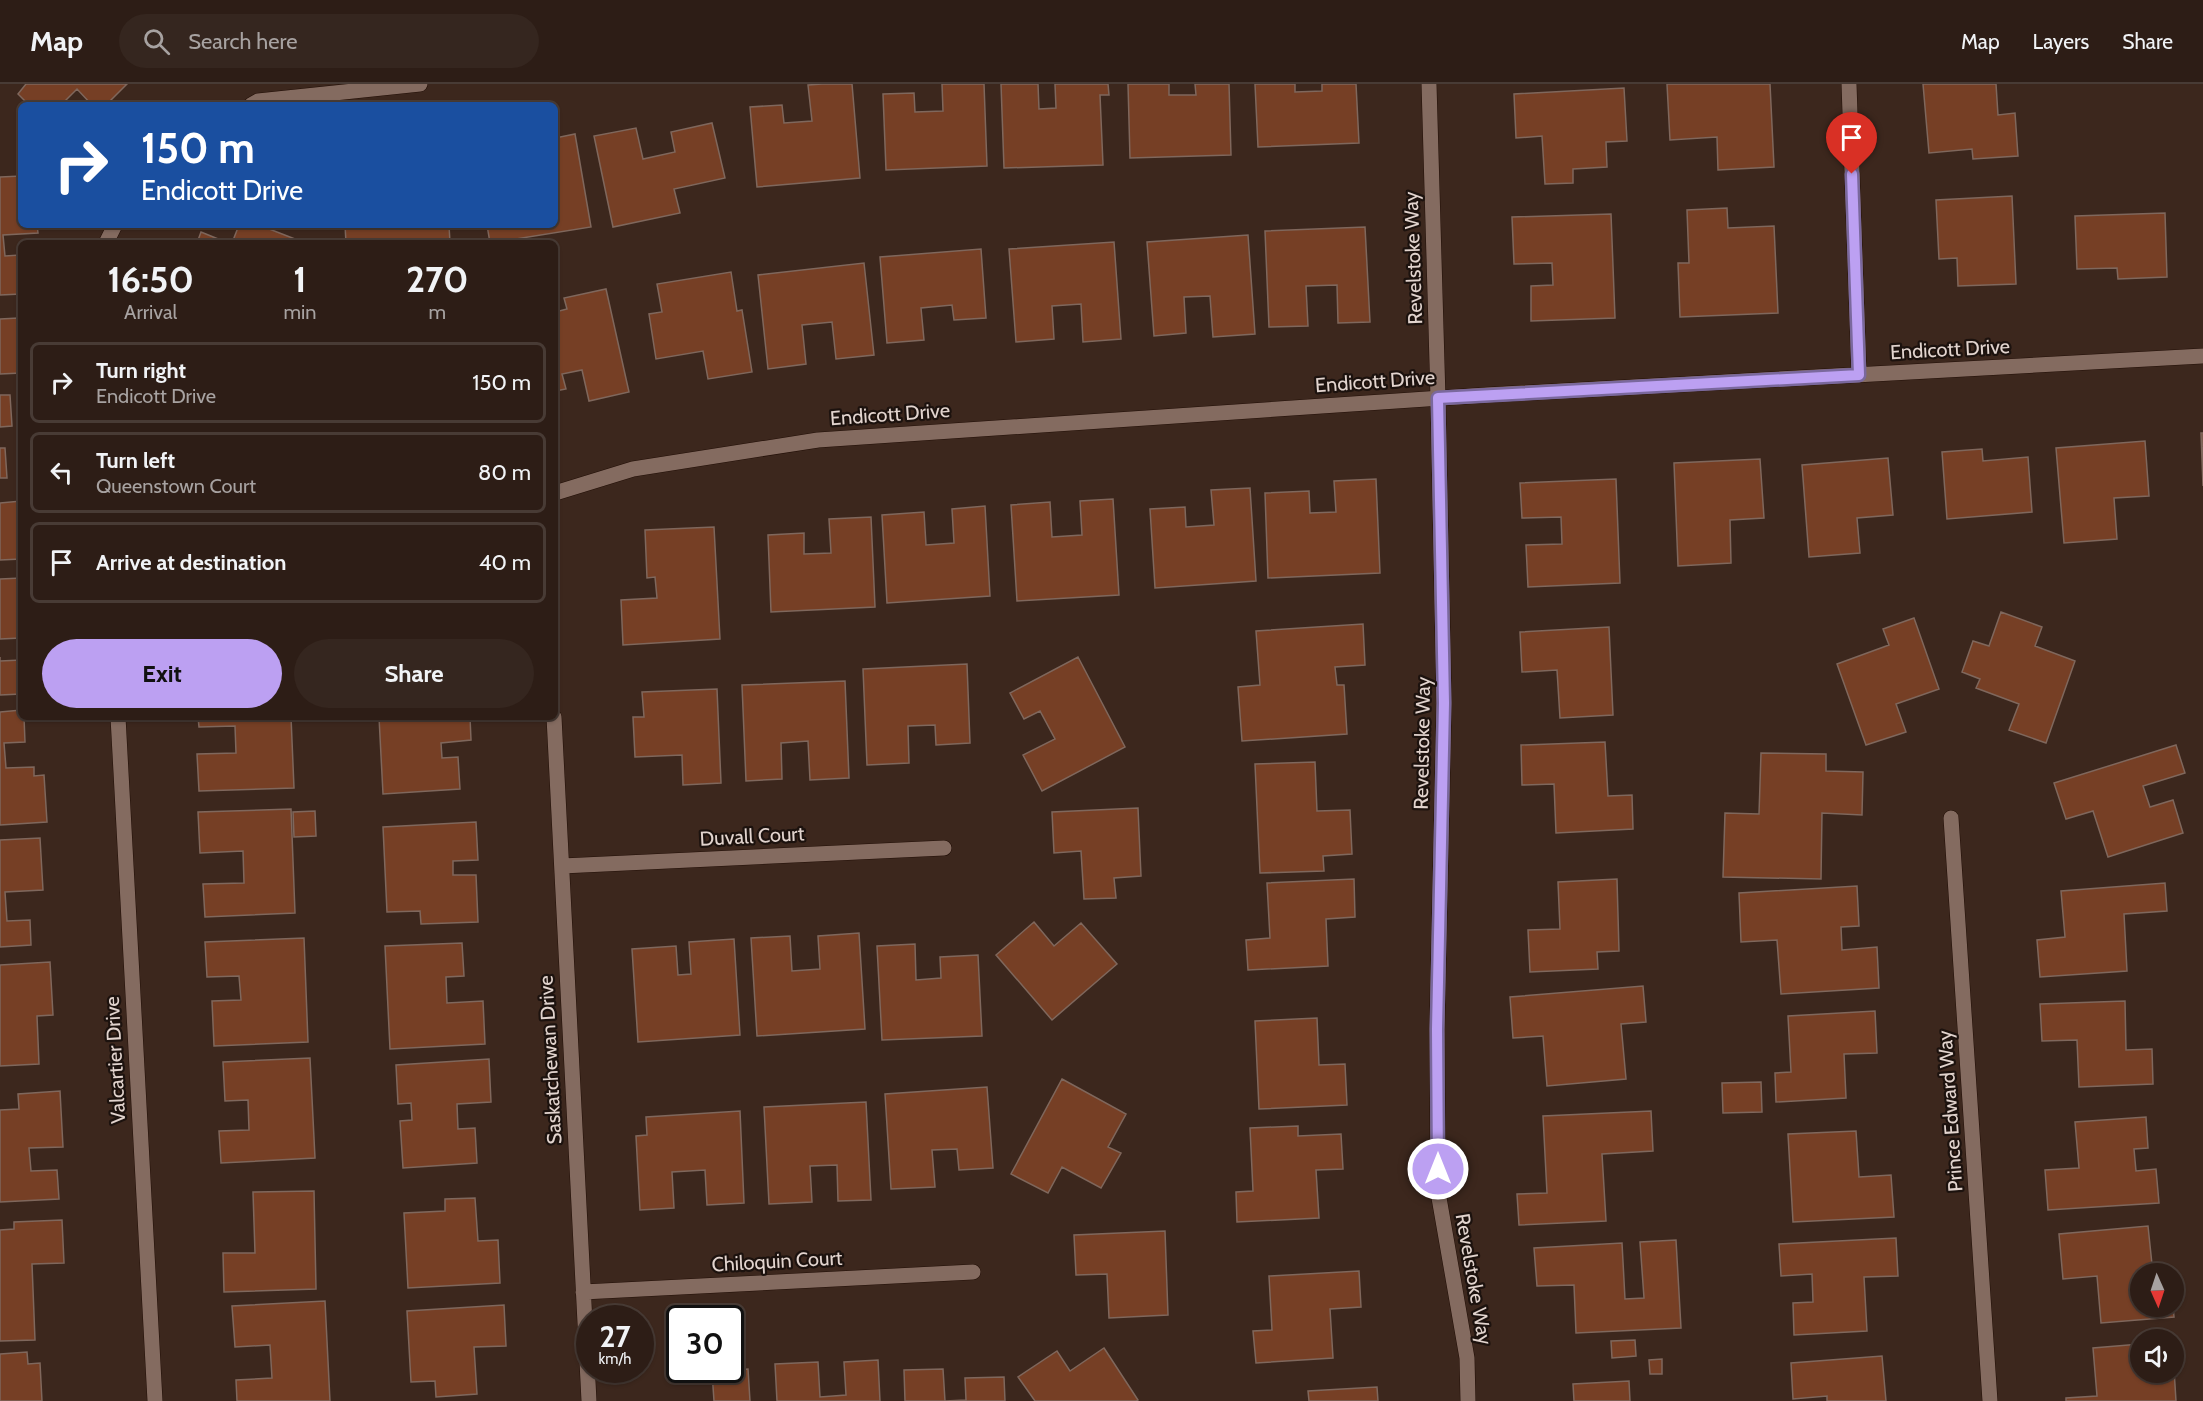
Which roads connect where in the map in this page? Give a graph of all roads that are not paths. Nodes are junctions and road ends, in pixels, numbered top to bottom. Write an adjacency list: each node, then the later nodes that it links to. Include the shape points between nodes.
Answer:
1 (420, 84): 4 (street)
2 (1429, 84): 7 (street, Revelstoke Way)
3 (1849, 84): 6 (street)
4 (256, 102)
5 (2203, 356): 6 (street, Endicott Drive)
6 (1859, 375): 7 (street, Endicott Drive)
7 (1438, 398): 8 (street, Endicott Drive, via 818,440 633,469); 18 (street, Revelstoke Way, via 1444,703 1438,1192 1467,1358)
8 (558, 492)
9 (118, 720): 16 (street, Valcartier Drive)
10 (554, 720): 13 (street, Saskatchewan Drive)
11 (1951, 818): 19 (street, Prince Edward Way)
12 (944, 848): 13 (street, Duvall Court)
13 (562, 866): 15 (street, Saskatchewan Drive)
14 (973, 1272): 15 (street, Chiloquin Court)
15 (583, 1292): 17 (street, Saskatchewan Drive)
16 (154, 1401)
17 (589, 1401)
18 (1468, 1401)
19 (1990, 1401)

